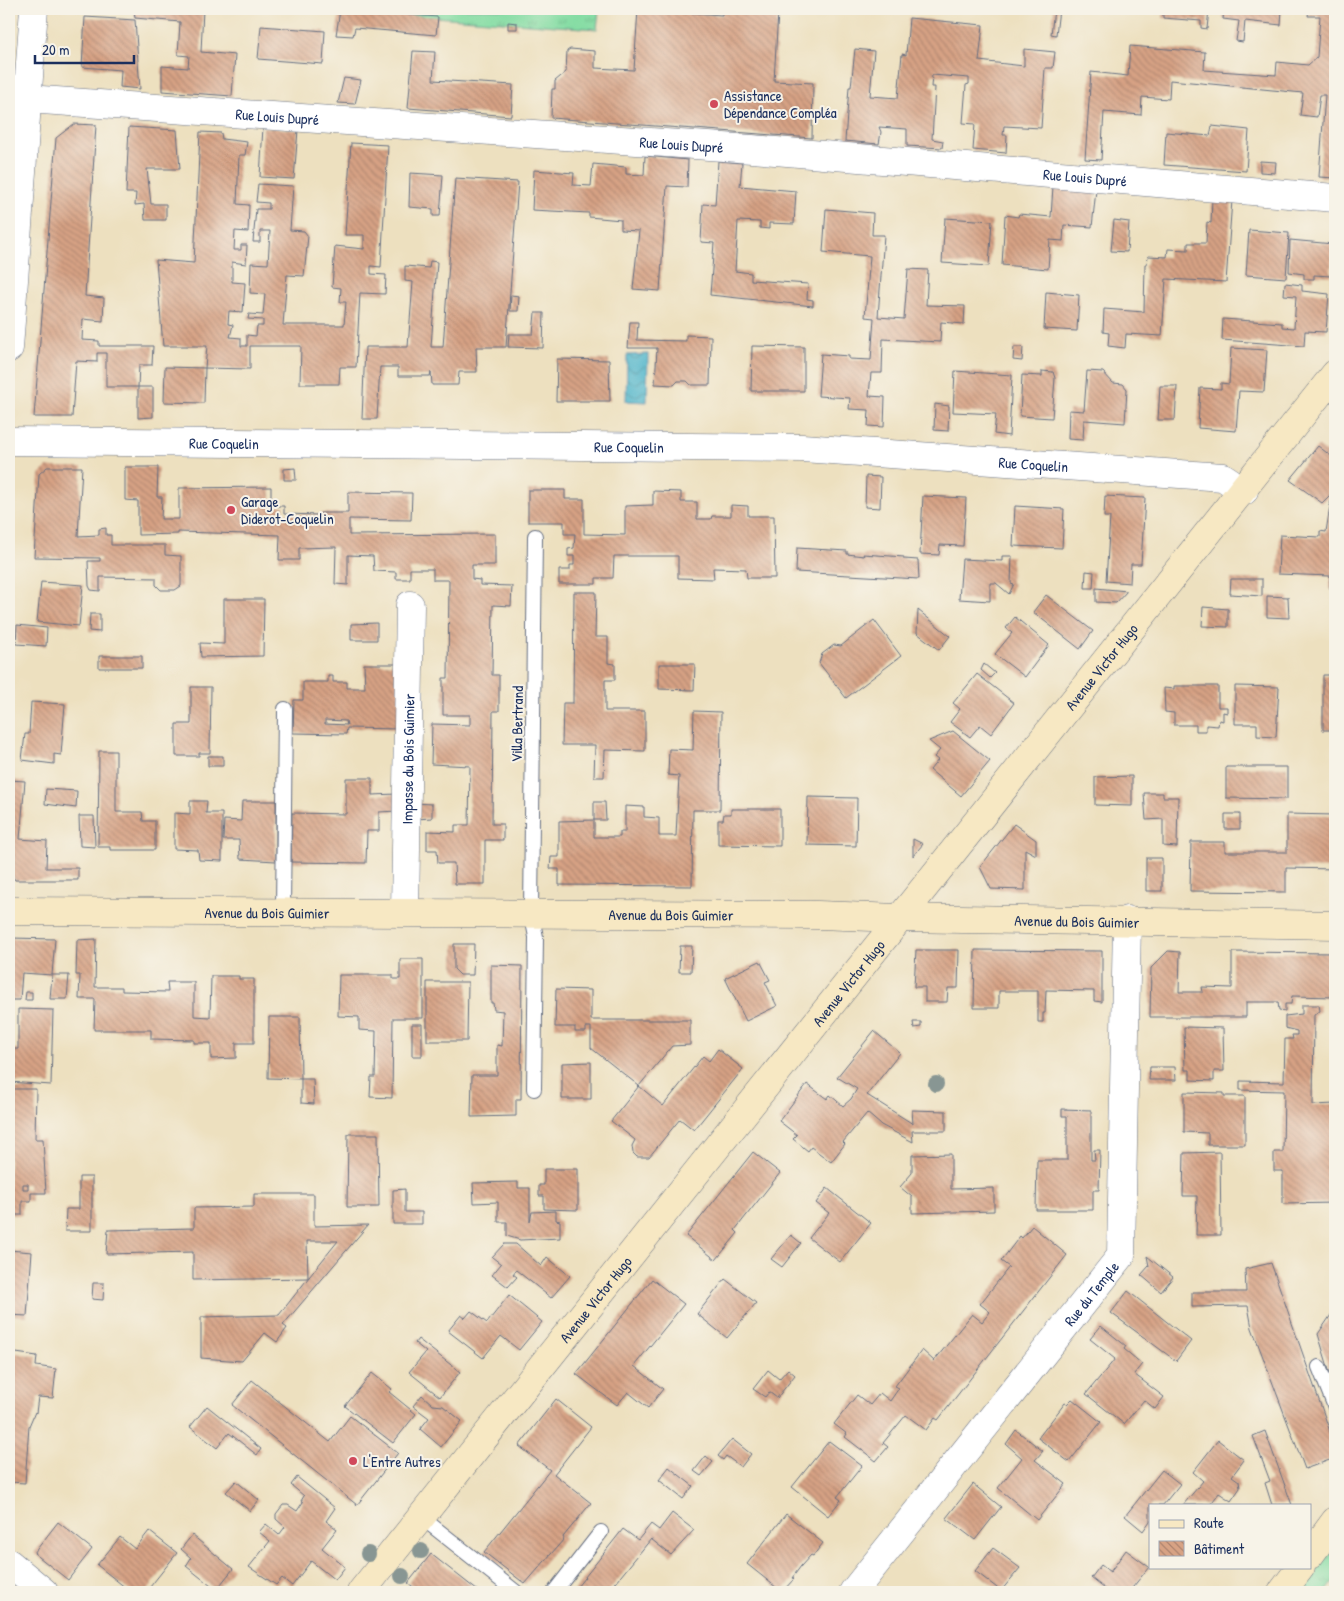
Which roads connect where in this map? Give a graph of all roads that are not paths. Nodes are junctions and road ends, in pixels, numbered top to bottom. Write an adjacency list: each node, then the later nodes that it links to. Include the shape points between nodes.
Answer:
1 (34, 9): 2 (street)
2 (27, 99): 3 (street, Rue Louis Dupré, via 742,148); 4 (street)
3 (1335, 198)
4 (9, 348)
5 (1335, 374): 7 (street, Avenue Victor Hugo)
6 (9, 441): 7 (street, Rue Coquelin, via 802,448 1223,477)
7 (1244, 490): 15 (street, Avenue Victor Hugo, via 946,864)
8 (535, 536): 14 (lane, Villa Bertrand)
9 (410, 605): 13 (street, Impasse du Bois Guimier)
10 (285, 709): 12 (lane)
11 (9, 911): 12 (street, Avenue du Bois Guimier)
12 (282, 911): 13 (street, Avenue du Bois Guimier)
13 (405, 912): 14 (street, Avenue du Bois Guimier)
14 (531, 912): 15 (street, Avenue du Bois Guimier, via 818,914); 18 (lane, Villa Bertrand, via 536,937)
15 (899, 918): 16 (street, Avenue du Bois Guimier); 21 (street, Avenue Victor Hugo)
16 (1127, 920): 17 (street, Avenue du Bois Guimier); 31 (street, Rue du Temple, via 1121,1256)
17 (1335, 924)
18 (534, 1089)
19 (1319, 1367): 20 (lane)
20 (1335, 1407)
21 (421, 1517): 28 (street, Avenue Victor Hugo); 29 (lane)
22 (1335, 1521): 24 (street)
23 (601, 1532): 30 (lane)
24 (1312, 1552)
25 (9, 1563): 27 (street)
26 (1300, 1568): 32 (street)
27 (44, 1592)
28 (361, 1592)
29 (516, 1592)
30 (554, 1592)
31 (853, 1592)
32 (1282, 1592)

